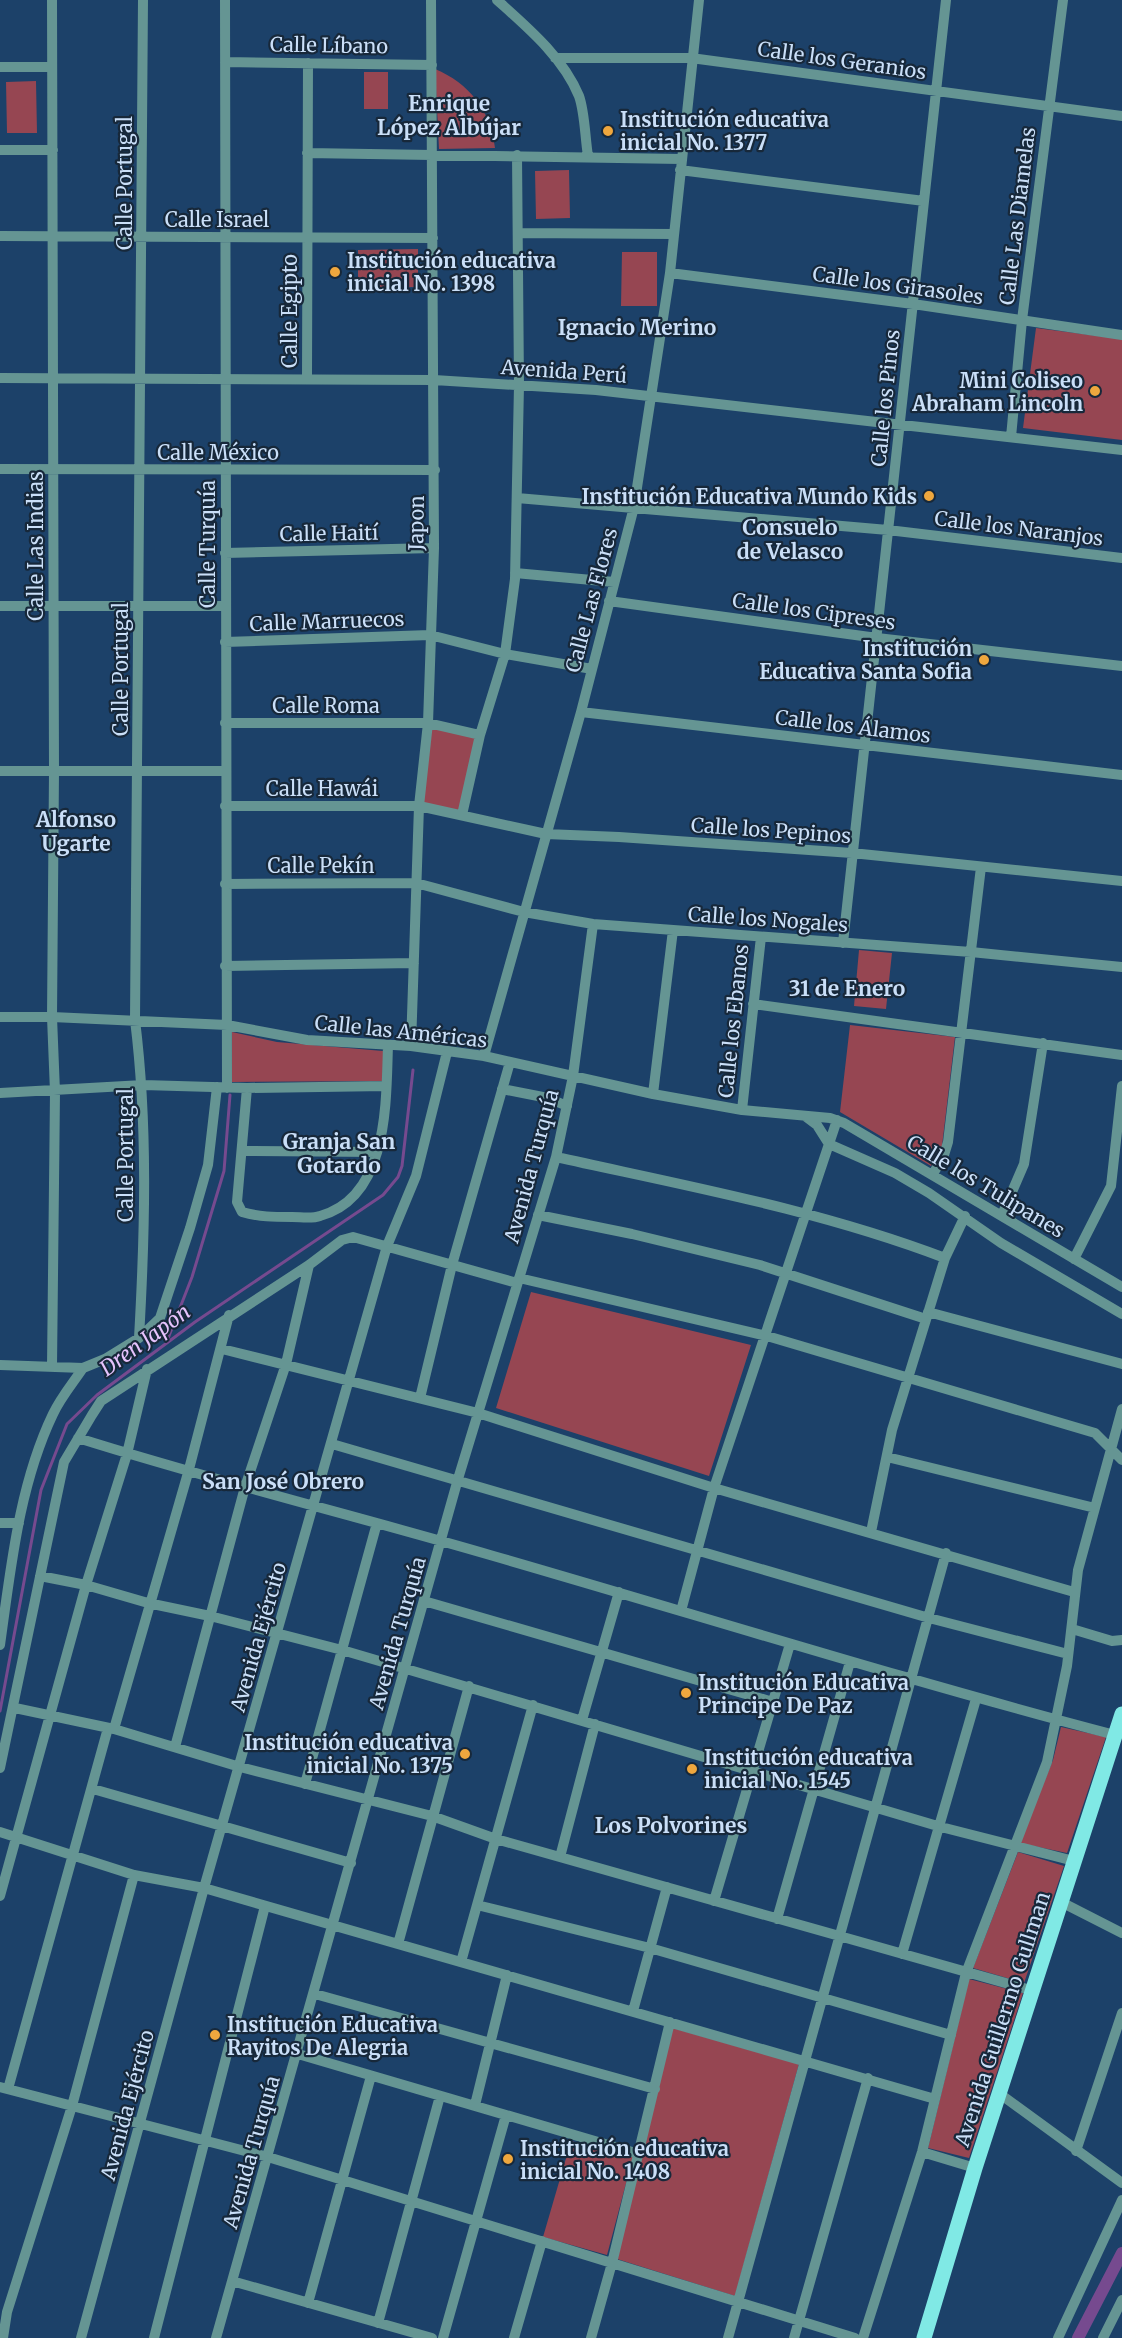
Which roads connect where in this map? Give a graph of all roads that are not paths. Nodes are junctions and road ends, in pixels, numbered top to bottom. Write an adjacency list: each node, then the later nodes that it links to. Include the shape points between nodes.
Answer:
1 (52, 0): 15 (street, Calle Las Indias)
2 (143, 0): 31 (street, Calle Portugal)
3 (225, 0): 11 (street, Calle Turquía)
4 (431, 0): 13 (street, Japon)
5 (496, 0): 9 (street)
6 (699, 0): 10 (street, Calle Las Flores)
7 (945, 0): 16 (street, Calle los Pinos)
8 (1063, 0): 17 (street, Calle Las Diamelas)
9 (555, 58): 10 (street, Calle los Geranios); 24 (street, via 579,97)
10 (691, 58): 16 (street, Calle los Geranios); 25 (street, Calle Las Flores)
11 (225, 62): 12 (street, Calle Líbano); 32 (street, Calle Turquía)
12 (308, 63): 13 (street, Calle Líbano); 21 (street, Calle Egipto)
13 (432, 65): 23 (street, Japon)
14 (0, 66): 15 (street)
15 (52, 67): 20 (street, Calle Las Indias)
16 (936, 91): 17 (street, Calle los Geranios); 26 (street, Calle los Pinos)
17 (1048, 107): 18 (street, Calle los Geranios); 37 (street, Calle Las Diamelas)
18 (1122, 116)
19 (0, 150): 20 (street)
20 (53, 150): 30 (street, Calle Las Indias)
21 (307, 153): 23 (street); 33 (street, Calle Egipto)
22 (517, 155): 23 (street); 24 (street); 27 (street)
23 (432, 156): 34 (street, Japon)
24 (588, 156): 25 (street)
25 (680, 164): 26 (street); 28 (street, Calle Las Flores)
26 (924, 201): 36 (street, Calle los Pinos)
27 (518, 233): 28 (street); 45 (street)
28 (674, 234): 35 (street, Calle Las Flores)
29 (0, 236): 30 (street, Calle Israel)
30 (53, 236): 31 (street, Calle Israel); 43 (street, Calle Las Indias)
31 (141, 237): 32 (street, Calle Israel); 41 (street, Calle Portugal)
32 (225, 237): 33 (street, Calle Israel); 39 (street, Calle Turquía)
33 (306, 237): 34 (street, Calle Israel); 42 (street, Calle Egipto)
34 (433, 238): 44 (street, Japon)
35 (670, 273): 36 (street, Calle los Girasoles); 46 (street, Calle Las Flores)
36 (913, 304): 37 (street, Calle los Girasoles); 47 (street, Calle los Pinos)
37 (1022, 320): 38 (street, Calle los Girasoles); 48 (street, Calle Las Diamelas)
38 (1122, 335)
39 (225, 377): 41 (street, Avenida Perú); 42 (street, Avenida Perú); 53 (street, Calle Turquía)
40 (0, 378): 43 (street, Avenida Perú)
41 (140, 378): 43 (street, Avenida Perú); 52 (street, Calle Portugal)
42 (307, 378): 44 (street, Avenida Perú)
43 (53, 379): 51 (street, Calle Las Indias)
44 (434, 380): 45 (street, Avenida Perú); 54 (street, Japon)
45 (519, 385): 46 (street, Avenida Perú); 55 (street)
46 (651, 396): 47 (street, Avenida Perú); 56 (street, Calle Las Flores)
47 (900, 423): 48 (street, Avenida Perú); 57 (street, Calle los Pinos)
48 (1011, 437): 49 (street, Avenida Perú)
49 (1122, 450)
50 (0, 469): 51 (street, Calle México)
51 (53, 469): 52 (street, Calle México); 65 (street, Calle Las Indias)
52 (139, 469): 53 (street, Calle México); 66 (street, Calle Portugal)
53 (225, 470): 54 (street, Calle México); 59 (street, Calle Turquía)
54 (435, 470): 58 (street, Japon)
55 (518, 498): 56 (street, Calle los Naranjos); 61 (street)
56 (634, 507): 57 (street, Calle los Naranjos); 62 (street, Calle Las Flores)
57 (888, 530): 60 (street, Calle los Naranjos); 69 (street, Calle los Pinos)
58 (434, 548): 59 (street, Calle Haití); 68 (street, Japon)
59 (225, 553): 67 (street, Calle Turquía)
60 (1122, 558)
61 (515, 573): 62 (street); 71 (street)
62 (614, 582): 63 (street, Calle Las Flores)
63 (609, 601): 69 (street, Calle los Cipreses); 73 (street, Calle Las Flores)
64 (0, 606): 65 (street, Calle Marruecos)
65 (54, 606): 66 (street, Calle Marruecos); 80 (street, Calle Las Indias)
66 (138, 606): 67 (street, Calle Marruecos); 81 (street, Calle Portugal)
67 (225, 606): 70 (street, Calle Turquía)
68 (430, 635): 70 (street, Calle Marruecos); 71 (street, Calle Marruecos); 76 (street, Japon)
69 (876, 638): 72 (street, Calle los Cipreses); 78 (street, Calle los Pinos)
70 (225, 642): 75 (street, Calle Turquía)
71 (505, 654): 73 (street, Calle Marruecos); 77 (street)
72 (1122, 666)
73 (592, 669): 74 (street, Calle Las Flores)
74 (580, 711): 78 (street, Calle los Álamos); 87 (street, Calle Las Flores)
75 (225, 723): 76 (street, Calle Roma); 82 (street, Calle Turquía)
76 (428, 723): 77 (street, Calle Roma); 85 (street, Japon)
77 (480, 735): 86 (street)
78 (864, 746): 83 (street, Calle los Álamos); 88 (street, Calle los Pinos)
79 (0, 771): 80 (street)
80 (54, 771): 81 (street); 104 (street, Calle Las Indias)
81 (137, 771): 82 (street); 105 (street, Calle Portugal)
82 (225, 771): 84 (street, Calle Turquía)
83 (1122, 775)
84 (225, 806): 85 (street, Calle Hawái); 92 (street, Calle Turquía)
85 (418, 806): 86 (street, Calle los Pepinos); 91 (street, Japon)
86 (462, 815): 87 (street, Calle los Pepinos)
87 (546, 834): 88 (street, Calle los Pepinos); 93 (street, Calle Las Flores)
88 (852, 853): 89 (street, Calle los Pepinos); 97 (street, Calle los Pinos)
89 (981, 867): 90 (street, Calle los Pepinos); 98 (street)
90 (1122, 881)
91 (416, 883): 92 (street, Calle Pekín); 93 (street, Calle los Nogales); 99 (street, Japon)
92 (225, 884): 100 (street, Calle Turquía)
93 (524, 912): 94 (street, Calle los Nogales); 113 (street, Calle Las Flores)
94 (593, 924): 95 (street, Calle los Nogales); 115 (street, Avenida Turquía)
95 (673, 930): 96 (street, Calle los Nogales); 124 (street)
96 (761, 937): 97 (street, Calle los Nogales); 102 (street, Calle los Ebanos)
97 (843, 943): 98 (street, Calle los Nogales)
98 (971, 952): 101 (street, Calle los Nogales); 107 (street)
99 (414, 963): 100 (street); 110 (street, Japon)
100 (225, 966): 106 (street, Calle Turquía)
101 (1122, 967)
102 (753, 1005): 107 (street); 126 (street, Calle los Ebanos)
103 (0, 1017): 104 (street, Calle las Américas)
104 (52, 1017): 105 (street, Calle las Américas); 122 (street, Calle Las Indias)
105 (135, 1020): 106 (street, Calle las Américas); 116 (street, Calle Portugal)
106 (227, 1025): 109 (street, Calle las Américas, via 307,1040); 119 (street, Calle Turquía)
107 (961, 1033): 108 (street); 133 (street, via 948,1142)
108 (1043, 1043): 112 (street); 138 (street, via 1024,1164)
109 (388, 1045): 110 (street, Calle las Américas); 117 (street)
110 (411, 1046): 111 (street, Calle las Américas)
111 (447, 1052): 113 (street, Calle las Américas); 140 (street, Avenida Ejército, via 416,1176)
112 (1122, 1055)
113 (484, 1056): 114 (street, Calle las Américas)
114 (510, 1062): 115 (street, Calle las Américas); 121 (street)
115 (573, 1076): 124 (street, Calle las Américas); 125 (street, Avenida Turquía)
116 (143, 1085): 119 (street); 122 (street); 152 (street, Calle Portugal, via 143,1257)
117 (387, 1086): 120 (street); 131 (street)
118 (1122, 1086): 134 (street)
119 (222, 1088): 120 (street); 152 (street, Calle Turquía, via 208,1165 183,1250 160,1318)
120 (247, 1088): 130 (street)
121 (502, 1089): 125 (street); 144 (street)
122 (55, 1092): 123 (street); 157 (street, Calle Las Indias)
123 (0, 1093)
124 (653, 1094): 126 (street, Calle las Américas)
125 (567, 1106): 132 (street, Avenida Turquía)
126 (742, 1110): 127 (street, Calle las Américas)
127 (804, 1116): 128 (street, Calle las Américas); 129 (street, via 817,1125)
128 (834, 1119): 129 (street); 133 (street, Calle los Tulipanes)
129 (830, 1144): 136 (street); 139 (street, via 895,1173)
130 (242, 1151): 131 (street); 131 (street, via 237,1202 242,1212 259,1217 319,1217 341,1206 365,1181)
131 (377, 1152)
132 (556, 1157): 136 (street); 137 (street, Avenida Turquía)
133 (933, 1174): 138 (street, Calle los Tulipanes)
134 (1112, 1179): 135 (street); 142 (street)
135 (1122, 1185)
136 (806, 1212): 141 (street); 145 (street)
137 (538, 1215): 145 (street); 146 (street, Avenida Turquía)
138 (1002, 1215): 142 (street, Calle los Tulipanes)
139 (965, 1216): 141 (street); 148 (street, via 1001,1243)
140 (387, 1246): 143 (street, via 353,1237 342,1240); 144 (street); 160 (street, Avenida Ejército)
141 (945, 1258): 150 (street)
142 (1074, 1259): 147 (street, Calle los Tulipanes)
143 (309, 1265): 149 (street); 154 (street)
144 (452, 1265): 146 (street); 162 (street)
145 (786, 1273): 150 (street); 151 (street)
146 (518, 1280): 151 (street); 164 (street, Avenida Turquía)
147 (1122, 1287)
148 (1122, 1314)
149 (229, 1315): 153 (street); 159 (street)
150 (927, 1316): 155 (street); 161 (street)
151 (767, 1336): 161 (street); 174 (street)
152 (138, 1338): 158 (street, Calle Turquía)
153 (222, 1349): 154 (street); 171 (street)
154 (286, 1364): 160 (street); 173 (street)
155 (1122, 1364)
156 (0, 1365): 157 (street)
157 (52, 1367): 158 (street)
158 (83, 1368): 178 (street, via 54,1411 40,1444)
159 (147, 1369): 165 (street, via 101,1401); 168 (street)
160 (350, 1380): 162 (street); 166 (street, Avenida Ejército)
161 (908, 1380): 167 (street, via 1095,1433); 169 (street)
162 (420, 1398): 164 (street)
163 (1122, 1408): 167 (street)
164 (478, 1413): 172 (street, Avenida Turquía); 174 (street)
165 (78, 1438): 168 (street); 184 (street, via 64,1462)
166 (332, 1444): 172 (street); 175 (street, Avenida Ejército)
167 (1112, 1450): 170 (street); 176 (street)
168 (127, 1454): 171 (street); 185 (street)
169 (887, 1457): 176 (street); 180 (street)
170 (1122, 1460)
171 (188, 1473): 173 (street); 189 (street)
172 (458, 1479): 181 (street, Avenida Turquía); 182 (street)
173 (245, 1487): 175 (street); 192 (street)
174 (714, 1488): 180 (street); 182 (street)
175 (314, 1505): 179 (street); 195 (street, Avenida Ejército)
176 (1095, 1508): 186 (street)
177 (0, 1523): 178 (street)
178 (19, 1523): 190 (street)
179 (377, 1523): 181 (street); 199 (street)
180 (871, 1532): 183 (street)
181 (441, 1541): 187 (street); 188 (street, Avenida Turquía)
182 (698, 1550): 191 (street); 193 (street)
183 (946, 1553): 186 (street); 193 (street)
184 (40, 1576): 185 (street); 209 (street)
185 (86, 1585): 189 (street); 211 (street)
186 (1074, 1592): 194 (street)
187 (619, 1593): 191 (street); 200 (street)
188 (424, 1601): 200 (street); 203 (street, Avenida Turquía)
189 (148, 1603): 192 (street); 215 (street)
190 (2, 1611): 198 (street)
191 (681, 1611): 197 (street)
192 (210, 1616): 195 (street); 217 (street)
193 (929, 1618): 201 (street); 204 (street)
194 (1072, 1629): 196 (street, via 1112,1641); 201 (street)
195 (278, 1633): 199 (street); 218 (street, Avenida Ejército)
196 (1122, 1640)
197 (790, 1644): 202 (street); 207 (street)
198 (0, 1645)
199 (342, 1650): 203 (street); 221 (street)
200 (601, 1652): 207 (street); 212 (street)
201 (1068, 1654): 213 (street)
202 (850, 1662): 204 (street); 223 (street)
203 (405, 1670): 205 (street); 224 (street, Avenida Turquía)
204 (912, 1680): 206 (street); 225 (street)
205 (469, 1686): 208 (street); 226 (street)
206 (976, 1699): 213 (street); 227 (street)
207 (773, 1702): 220 (street)
208 (533, 1705): 212 (street); 231 (street)
209 (15, 1708): 211 (street); 219 (street)
210 (1122, 1713): 216 (main road, Avenida Guillermo Gullman)
211 (51, 1716): 215 (street); 230 (street)
212 (582, 1720): 214 (street)
213 (1057, 1720): 216 (street); 232 (street, via 1047,1762)
214 (595, 1724): 220 (street); 233 (street)
215 (111, 1728): 217 (street); 222 (street)
216 (1115, 1735): 235 (main road, Avenida Guillermo Gullman)
217 (176, 1747): 218 (street)
218 (240, 1767): 221 (street); 228 (street, Avenida Ejército)
219 (0, 1768)
220 (753, 1771): 223 (street); 241 (street)
221 (305, 1784): 224 (street)
222 (93, 1789): 228 (street); 234 (street)
223 (814, 1789): 225 (street); 245 (street)
224 (369, 1801): 226 (street); 236 (street, Avenida Turquía)
225 (877, 1808): 227 (street); 248 (street)
226 (432, 1816): 231 (street); 249 (street)
227 (941, 1827): 232 (street); 251 (street)
228 (222, 1828): 236 (street); 239 (street, Avenida Ejército)
229 (0, 1832): 230 (street)
230 (16, 1839): 234 (street); 240 (street)
231 (496, 1839): 233 (street); 243 (street)
232 (1013, 1846): 235 (street); 253 (street)
233 (560, 1857): 238 (street)
234 (73, 1858): 237 (street); 267 (street)
235 (1074, 1862): 242 (main road, Avenida Guillermo Gullman)
236 (351, 1863): 246 (street, Avenida Turquía)
237 (134, 1875): 239 (street); 273 (street)
238 (667, 1887): 241 (street); 250 (street)
239 (204, 1888): 244 (street); 275 (street, Avenida Ejército)
240 (0, 1896)
241 (714, 1901): 245 (street)
242 (1063, 1903): 247 (street); 255 (main road, Avenida Guillermo Gullman)
243 (477, 1905): 250 (street); 252 (street)
244 (265, 1906): 246 (street); 276 (street)
245 (777, 1918): 248 (street)
246 (334, 1926): 249 (street); 256 (street, Avenida Turquía)
247 (1122, 1933)
248 (841, 1936): 251 (street); 257 (street)
249 (398, 1944): 252 (street)
250 (650, 1948): 257 (street); 258 (street)
251 (902, 1954): 253 (street)
252 (461, 1962): 254 (street)
253 (966, 1973): 255 (street); 261 (street)
254 (507, 1975): 258 (street); 262 (street)
255 (1034, 1991): 269 (main road, Avenida Guillermo Gullman)
256 (315, 1994): 262 (street); 263 (street, Avenida Turquía)
257 (824, 1997): 261 (street); 264 (street)
258 (633, 2011): 260 (street)
259 (1122, 2013): 277 (street)
260 (670, 2022): 264 (street); 268 (street)
261 (951, 2035): 271 (street)
262 (490, 2043): 268 (street); 272 (street)
263 (298, 2054): 265 (street); 280 (street, Avenida Turquía)
264 (807, 2061): 266 (street); 291 (street)
265 (371, 2076): 270 (street); 282 (street)
266 (868, 2078): 271 (street); 293 (street)
267 (4, 2088): 273 (street)
268 (655, 2089): 279 (street)
269 (1000, 2094): 277 (street); 281 (main road, Avenida Guillermo Gullman)
270 (440, 2096): 272 (street); 285 (street)
271 (935, 2099): 278 (street)
272 (475, 2105): 274 (street)
273 (72, 2106): 275 (street); 296 (street, via 7,2312)
274 (506, 2115): 279 (street); 286 (street)
275 (141, 2124): 276 (street); 297 (street, Avenida Ejército)
276 (203, 2140): 280 (street); 298 (street)
277 (1076, 2151): 283 (street)
278 (922, 2152): 281 (street); 307 (street)
279 (639, 2154): 288 (street)
280 (268, 2157): 282 (street); 289 (street, Avenida Turquía)
281 (975, 2168): 308 (main road, Avenida Guillermo Gullman)
282 (342, 2180): 285 (street); 292 (street)
283 (1122, 2183)
284 (1122, 2200): 309 (street)
285 (411, 2201): 286 (street); 294 (street)
286 (477, 2221): 287 (street); 301 (street)
287 (542, 2241): 288 (street); 302 (street)
288 (612, 2263): 291 (street); 303 (street)
289 (232, 2281): 292 (street); 299 (street, Avenida Turquía)
290 (1122, 2300): 310 (street)
291 (739, 2302): 293 (street); 304 (street)
292 (308, 2303): 294 (street)
293 (799, 2320): 305 (street); 306 (street)
294 (378, 2322): 295 (street)
295 (405, 2334): 300 (street)
296 (3, 2338)
297 (81, 2338)
298 (153, 2338)
299 (216, 2338)
300 (432, 2338)
301 (442, 2338)
302 (514, 2338)
303 (591, 2338)
304 (728, 2338)
305 (794, 2338)
306 (855, 2338)
307 (863, 2338)
308 (924, 2338)
309 (1058, 2338)
310 (1104, 2338)

